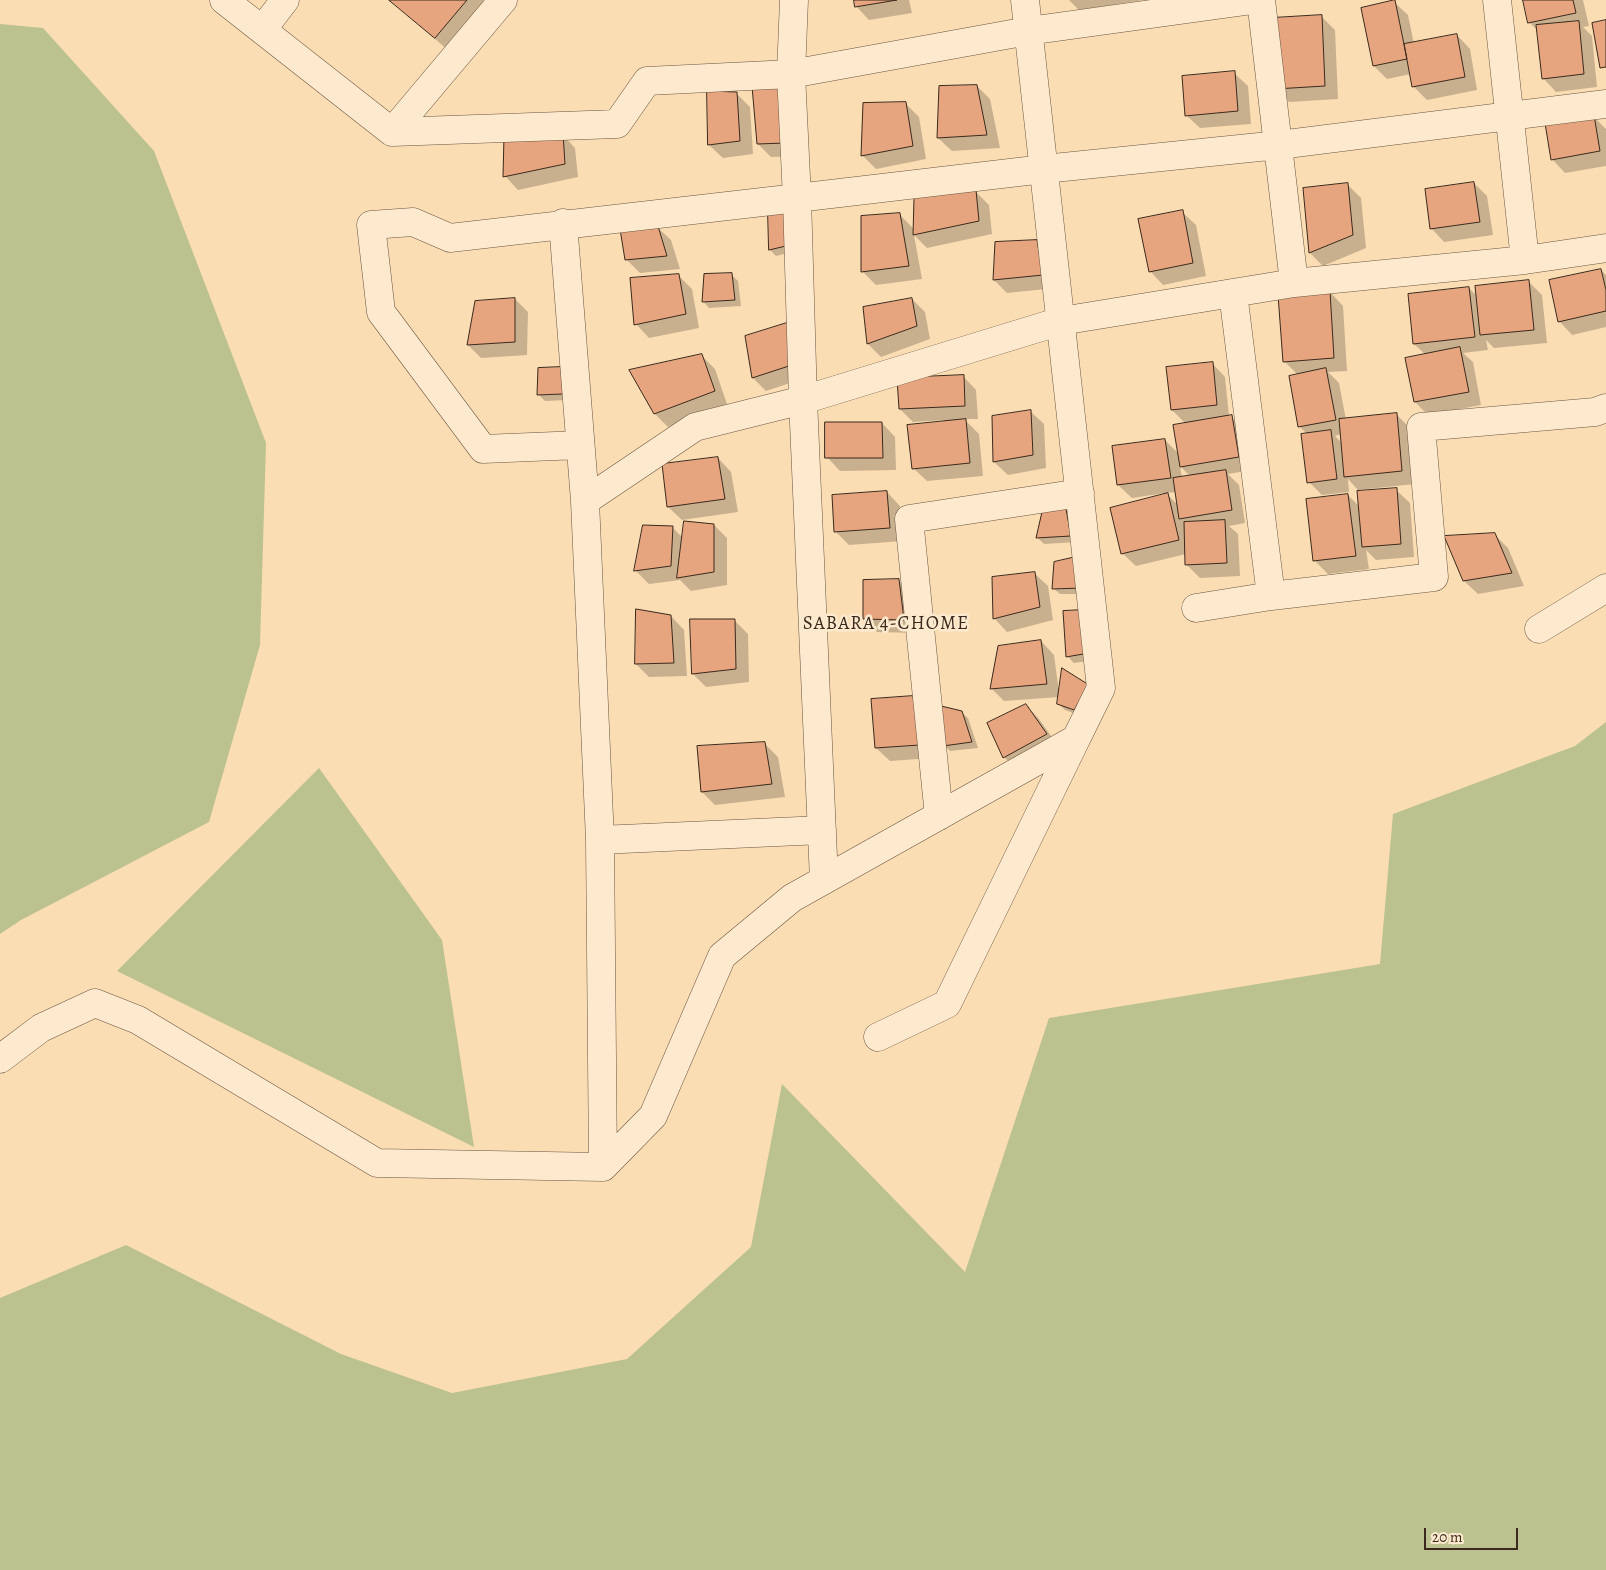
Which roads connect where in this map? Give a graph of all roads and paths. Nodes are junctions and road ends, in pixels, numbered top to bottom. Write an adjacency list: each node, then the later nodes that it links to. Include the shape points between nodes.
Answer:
1 (224, 0): 9 (street)
2 (285, 0): 9 (street)
3 (503, 0): 14 (street)
4 (794, 0): 11 (street)
5 (1025, 0): 10 (street)
6 (1253, 0): 10 (street)
7 (1260, 0): 15 (street)
8 (1497, 0): 13 (street)
9 (262, 30): 14 (street)
10 (1028, 31): 11 (street); 16 (street)
11 (791, 74): 14 (street, via 647,81 617,124); 17 (street)
12 (1606, 104): 13 (street)
13 (1509, 114): 15 (street); 20 (street)
14 (392, 132)
15 (1279, 145): 16 (street); 21 (street)
16 (1044, 169): 17 (street); 23 (street)
17 (797, 198): 18 (street); 24 (street)
18 (563, 224): 26 (street); 26 (street, via 450,238 413,222 370,225 381,312 483,449)
19 (1606, 248): 20 (street)
20 (1525, 260): 21 (street)
21 (1294, 283): 22 (street)
22 (1233, 293): 23 (street); 30 (street)
23 (1061, 321): 24 (street); 27 (street)
24 (803, 400): 28 (street, via 695,427); 35 (street)
25 (1606, 408): 30 (street, via 1595,412 1421,427 1434,577)
26 (580, 445): 28 (street)
27 (1080, 493): 33 (street, via 1101,688); 34 (street, via 909,519)
28 (584, 501): 36 (street)
29 (1606, 588): 32 (street)
30 (1271, 596): 31 (street)
31 (1196, 608)
32 (1539, 629)
33 (1076, 739): 34 (street); 38 (street, via 947,1004)
34 (939, 816): 37 (street)
35 (822, 830): 36 (street); 37 (street)
36 (600, 840): 40 (street)
37 (824, 880): 40 (street, via 792,898 722,956 653,1116)
38 (878, 1037)
39 (0, 1059): 40 (street, via 41,1028 95,1003 138,1020 377,1163)
40 (602, 1167)

